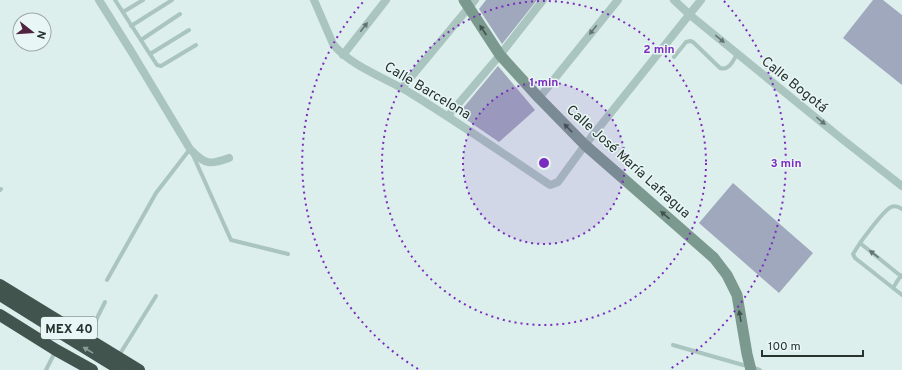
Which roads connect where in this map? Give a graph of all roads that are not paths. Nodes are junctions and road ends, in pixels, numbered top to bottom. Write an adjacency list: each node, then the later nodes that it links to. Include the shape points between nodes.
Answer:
1 (99, 0): 28 (street)
2 (115, 0): 12 (lane)
3 (143, 0): 12 (lane)
4 (172, 0): 15 (lane)
5 (314, 0): 21 (street, Calle Barcelona, via 333,44)
6 (386, 0): 21 (street, one-way to 6)
7 (543, 0): 22 (street)
8 (618, 0): 25 (street, one-way to 25)
9 (674, 0): 14 (street, Calle Bogotá)
10 (701, 0): 14 (street)
11 (469, 3): 22 (main road, Calle José María Lafragua, one-way to 11); 24 (street)
12 (123, 12): 15 (lane)
13 (180, 14): 17 (lane)
14 (690, 15): 20 (street, Calle Bogotá, one-way to 20); 27 (street)
15 (132, 26): 17 (lane)
16 (189, 30): 19 (lane)
17 (141, 40): 19 (lane)
18 (196, 45): 19 (lane, via 161,66 155,64)
19 (150, 54)
20 (738, 54): 23 (lane, via 728,68 720,68 690,41 686,42); 30 (street, Calle Bogotá, one-way to 30)
21 (343, 55): 24 (street, Calle Barcelona)
22 (500, 55): 25 (main road, Calle José María Lafragua); 26 (street)
23 (674, 57)
24 (402, 88): 26 (street, Calle Barcelona)
25 (539, 98): 27 (main road, Calle José María Lafragua, one-way to 25)
26 (448, 116): 27 (street, Calle Barcelona, via 550,184 558,182)
27 (585, 145): 47 (main road, Calle José María Lafragua, one-way to 27, via 737,295 727,275 714,258)
28 (190, 149): 29 (street, via 209,163); 33 (lane, via 231,240); 35 (lane, via 156,193)
29 (229, 158)
30 (902, 186)
31 (902, 209): 32 (lane, via 896,206 888,208)
32 (860, 243): 34 (lane, one-way to 32); 37 (lane, via 853,252 855,258)
33 (288, 254)
34 (902, 276): 37 (lane)
35 (107, 280)
36 (0, 285): 43 (highway, MEX 40)
37 (893, 288): 39 (lane)
38 (0, 295): 50 (highway, one-way to 38)
39 (902, 295)
40 (156, 296): 46 (lane)
41 (105, 302): 43 (lane)
42 (0, 315): 45 (highway, MEX 40)
43 (87, 338): 46 (highway, MEX 40)
44 (673, 345): 47 (lane)
45 (56, 350): 48 (lane); 49 (highway, MEX 40)
46 (118, 357): 51 (highway, MEX 40)
47 (749, 366)
48 (46, 370)
49 (92, 370)
50 (121, 370)
51 (138, 370)

